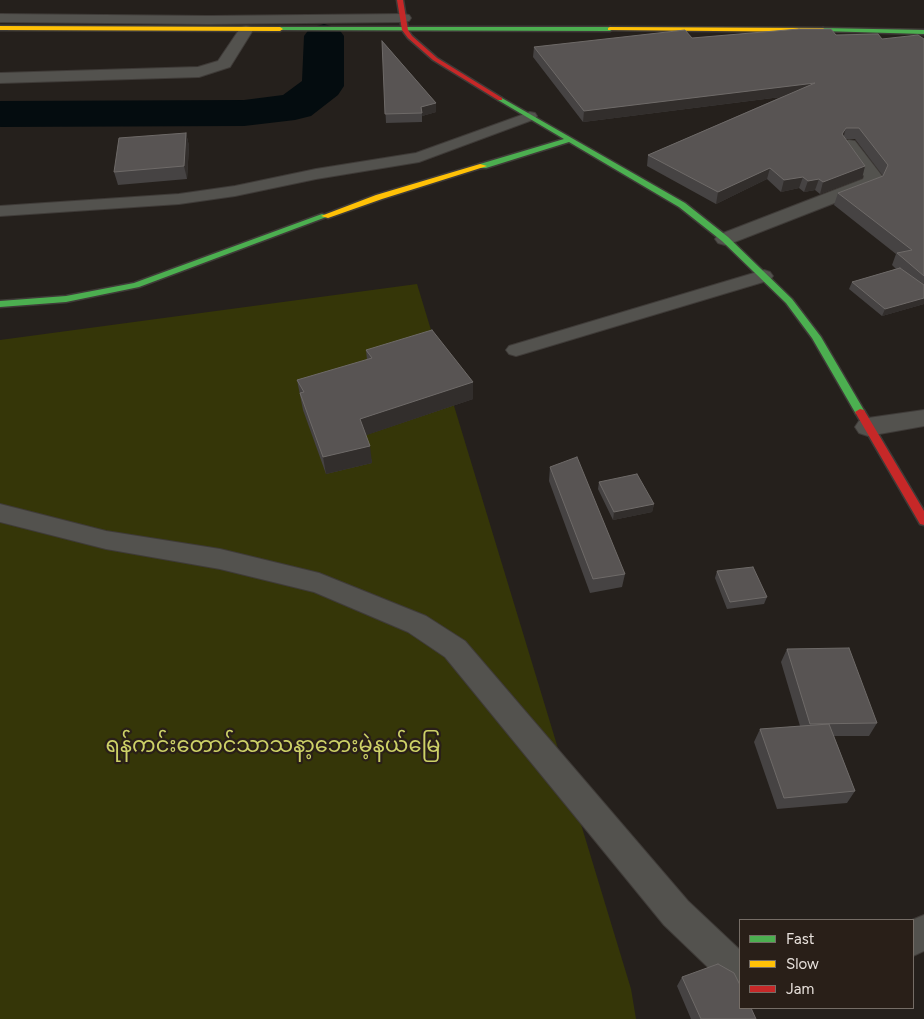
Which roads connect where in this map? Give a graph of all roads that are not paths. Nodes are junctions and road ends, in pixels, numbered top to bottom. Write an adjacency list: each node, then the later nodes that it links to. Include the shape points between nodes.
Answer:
1 (400, 0): 3 (street)
2 (0, 18): 3 (street)
3 (405, 24): 5 (street); 6 (street); 9 (street, via 410,37 435,59)
4 (0, 28): 5 (street)
5 (246, 30): 8 (street, via 224,64 199,72)
6 (917, 32): 7 (street)
7 (924, 44)
8 (0, 78)
9 (530, 116): 10 (street); 12 (lane, via 419,157 226,193)
10 (569, 140): 13 (street, via 682,205); 15 (street, via 379,197 136,285 66,298)
11 (849, 145): 13 (street, via 873,176 871,182)
12 (0, 211)
13 (725, 239): 14 (street)
14 (764, 276): 16 (lane); 18 (street, via 789,301 816,336)
15 (0, 304)
16 (516, 350)
17 (924, 418): 18 (street)
18 (868, 427): 20 (street)
19 (0, 513): 21 (lane, via 106,540 220,559 318,583 417,624 454,649 676,913 726,961)
20 (924, 521)
21 (739, 968)

